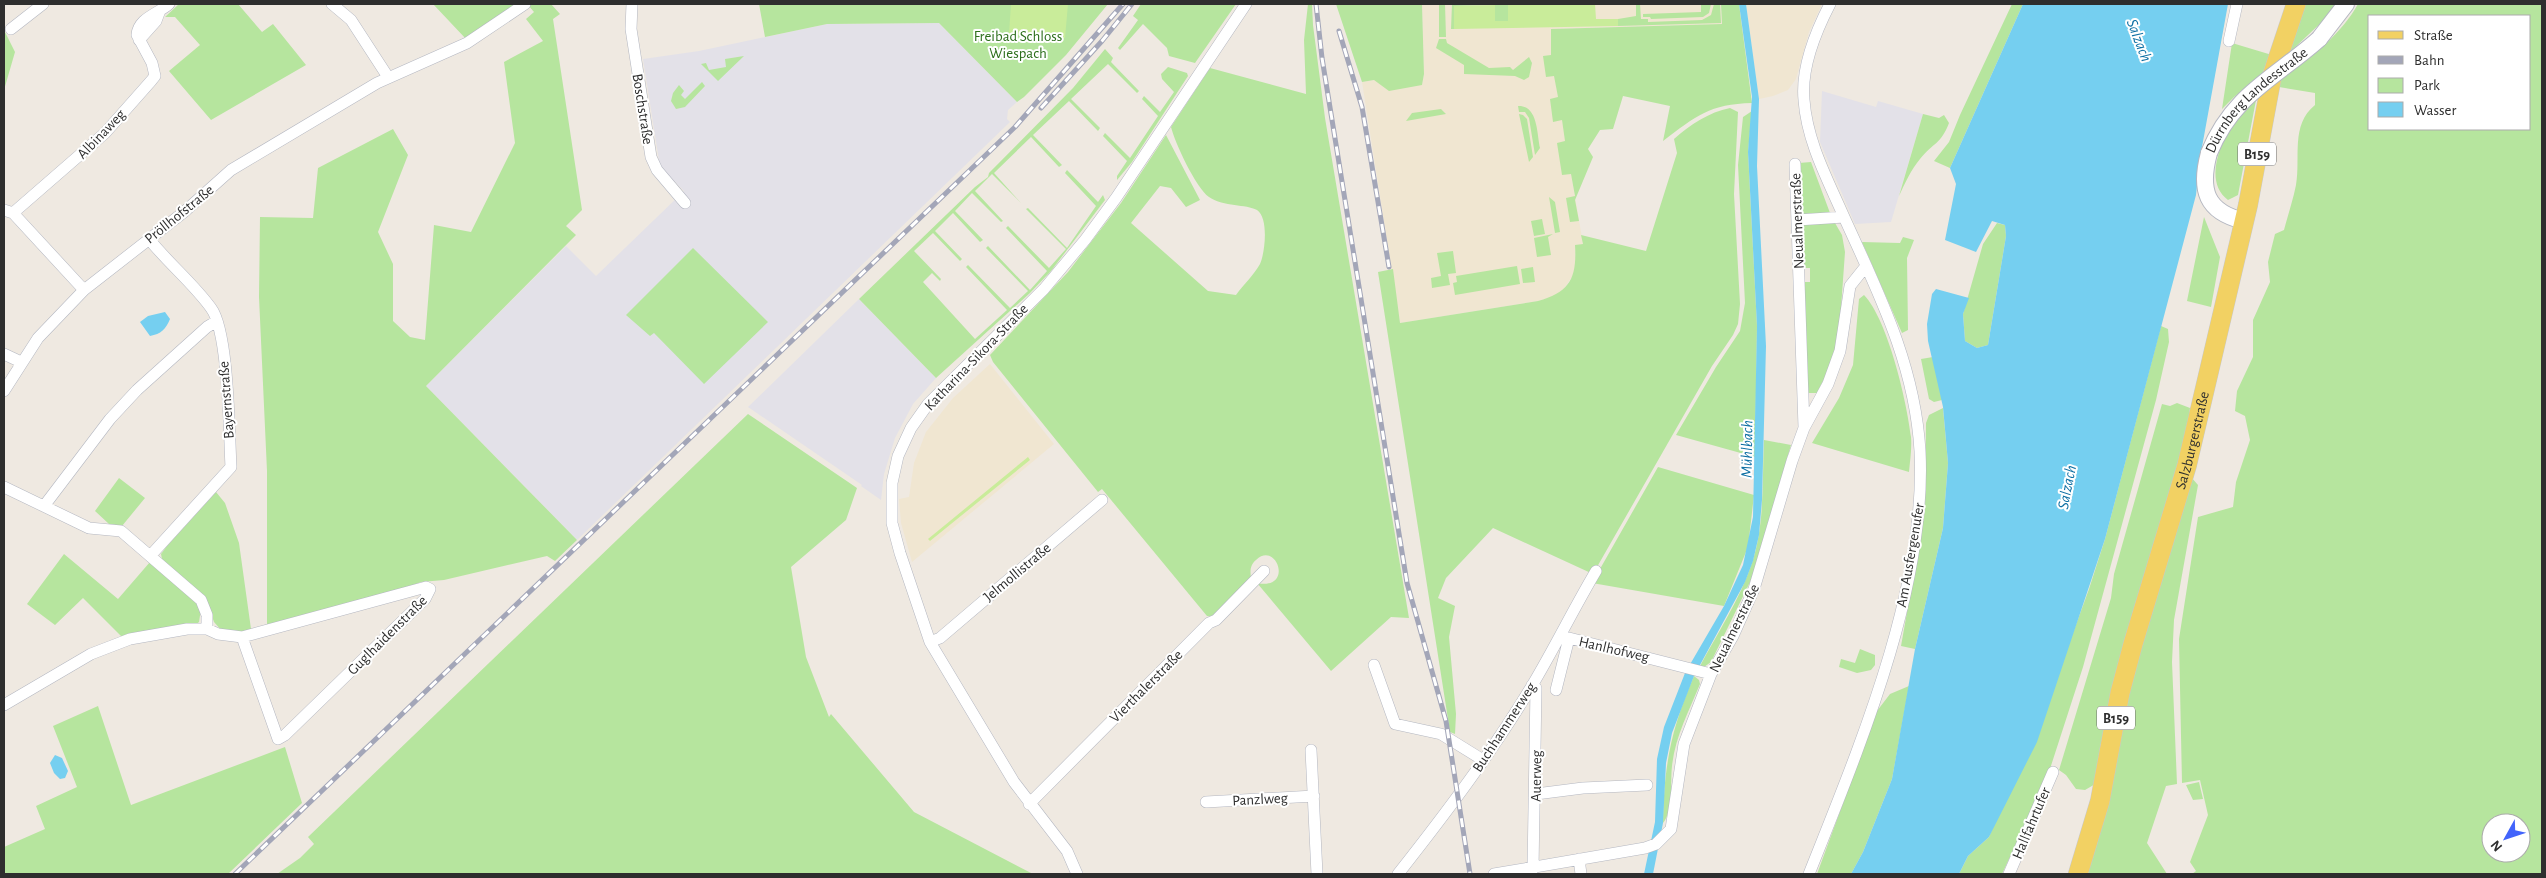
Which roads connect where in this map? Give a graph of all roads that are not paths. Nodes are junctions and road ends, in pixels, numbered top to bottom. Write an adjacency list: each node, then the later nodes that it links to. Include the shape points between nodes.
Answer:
1 (43, 4): 11 (street)
2 (169, 4): 16 (street, Albinaweg, via 158,13 156,22 140,40 152,63 154,76 151,81 93,144)
3 (332, 4): 13 (street, via 352,20)
4 (525, 4): 13 (street, Pröllhofstraße, via 450,53)
5 (632, 4): 15 (street, Boschstraße, via 631,29 651,157 657,170)
6 (1246, 4): 37 (street, Katharina-Sikora-Straße, via 1085,240 1044,289 928,404 911,428 898,456 890,504 902,561)
7 (1830, 4): 17 (street, Neualmerstraße, via 1813,44 1803,99 1815,149)
8 (2237, 4): 12 (street)
9 (2296, 4): 19 (main road, Salzburgerstraße / B159, via 2272,76)
10 (2346, 4): 19 (main road, Dürrnberg Landesstraße, bridge, via 2320,38 2255,88 2236,107 2210,153 2206,170 2208,194 2225,216)
11 (11, 30)
12 (2228, 41)
13 (388, 77): 21 (street, Pröllhofstraße, via 231,170)
14 (1795, 164): 18 (street, Neualmerstraße)
15 (685, 204)
16 (8, 212): 23 (street)
17 (1844, 217): 18 (street); 20 (street, Neualmerstraße)
18 (1797, 220): 28 (street, Neualmerstraße)
19 (2244, 221): 62 (main road, Salzburgerstraße / B159, via 2187,465 2120,693 2100,801)
20 (1851, 232): 22 (street, Am Ausfergenufer)
21 (149, 239): 23 (street, Pröllhofstraße); 24 (street, Bayernstraße, via 211,307)
22 (1866, 266): 28 (street, Neualmerstraße, via 1850,286 1840,351 1828,384); 60 (street, Am Ausfergenufer, via 1905,358 1920,450 1920,492 1912,553 1894,640)
23 (84, 290): 26 (street, Pröllhofstraße, via 38,338)
24 (217, 321): 31 (street, via 137,390 110,419); 32 (street, Bayernstraße, via 228,405 231,467)
25 (4, 354): 26 (street)
26 (21, 362): 27 (street, Pröllhofstraße)
27 (4, 390)
28 (1804, 428): 41 (street, Neualmerstraße, via 1754,589 1732,636)
29 (4, 487): 31 (street)
30 (1102, 500): 37 (street, Jelmollistraße, via 940,638)
31 (44, 506): 32 (street, via 89,528 121,531)
32 (151, 555): 35 (street, via 201,600 207,615)
33 (1264, 571): 52 (street, Vierthalerstraße)
34 (1596, 571): 39 (street, Buchhammerweg)
35 (207, 629): 36 (street, Guglhaidenstraße); 44 (street, Guglhaidenstraße, via 149,634 109,646)
36 (242, 638): 36 (street, Guglhaidenstraße, via 426,587 430,589 425,599 278,739)
37 (930, 642): 52 (street, Katharina-Sikora-Straße)
38 (1374, 665): 46 (street, via 1395,724 1441,734)
39 (1544, 665): 40 (street); 42 (street, Buchhammerweg)
40 (1561, 670): 41 (street, Hanlhofweg, via 1569,638); 43 (street, Hanlhofweg)
41 (1706, 673): 53 (street, Neualmerstraße, via 1684,744 1671,829 1656,844)
42 (1532, 685): 46 (street, Buchhammerweg); 49 (street, Auerweg, via 1536,688)
43 (1556, 690)
44 (4, 705)
45 (1311, 750): 50 (street)
46 (1483, 760): 57 (street, Buchhammerweg)
47 (2054, 772): 61 (street, Hallfahrtufer)
48 (1647, 785): 49 (street)
49 (1536, 794): 54 (street, Auerweg)
50 (1314, 796): 51 (street, Panzlweg); 56 (street)
51 (1206, 802)
52 (1029, 804): 55 (street, Katharina-Sikora-Straße, via 1068,851)
53 (1578, 859): 54 (street); 59 (street)
54 (1533, 869): 58 (street)
55 (1077, 874)
56 (1317, 874)
57 (1398, 874)
58 (1494, 874)
59 (1581, 874)
60 (1810, 874)
61 (2009, 874)
62 (2078, 874)

